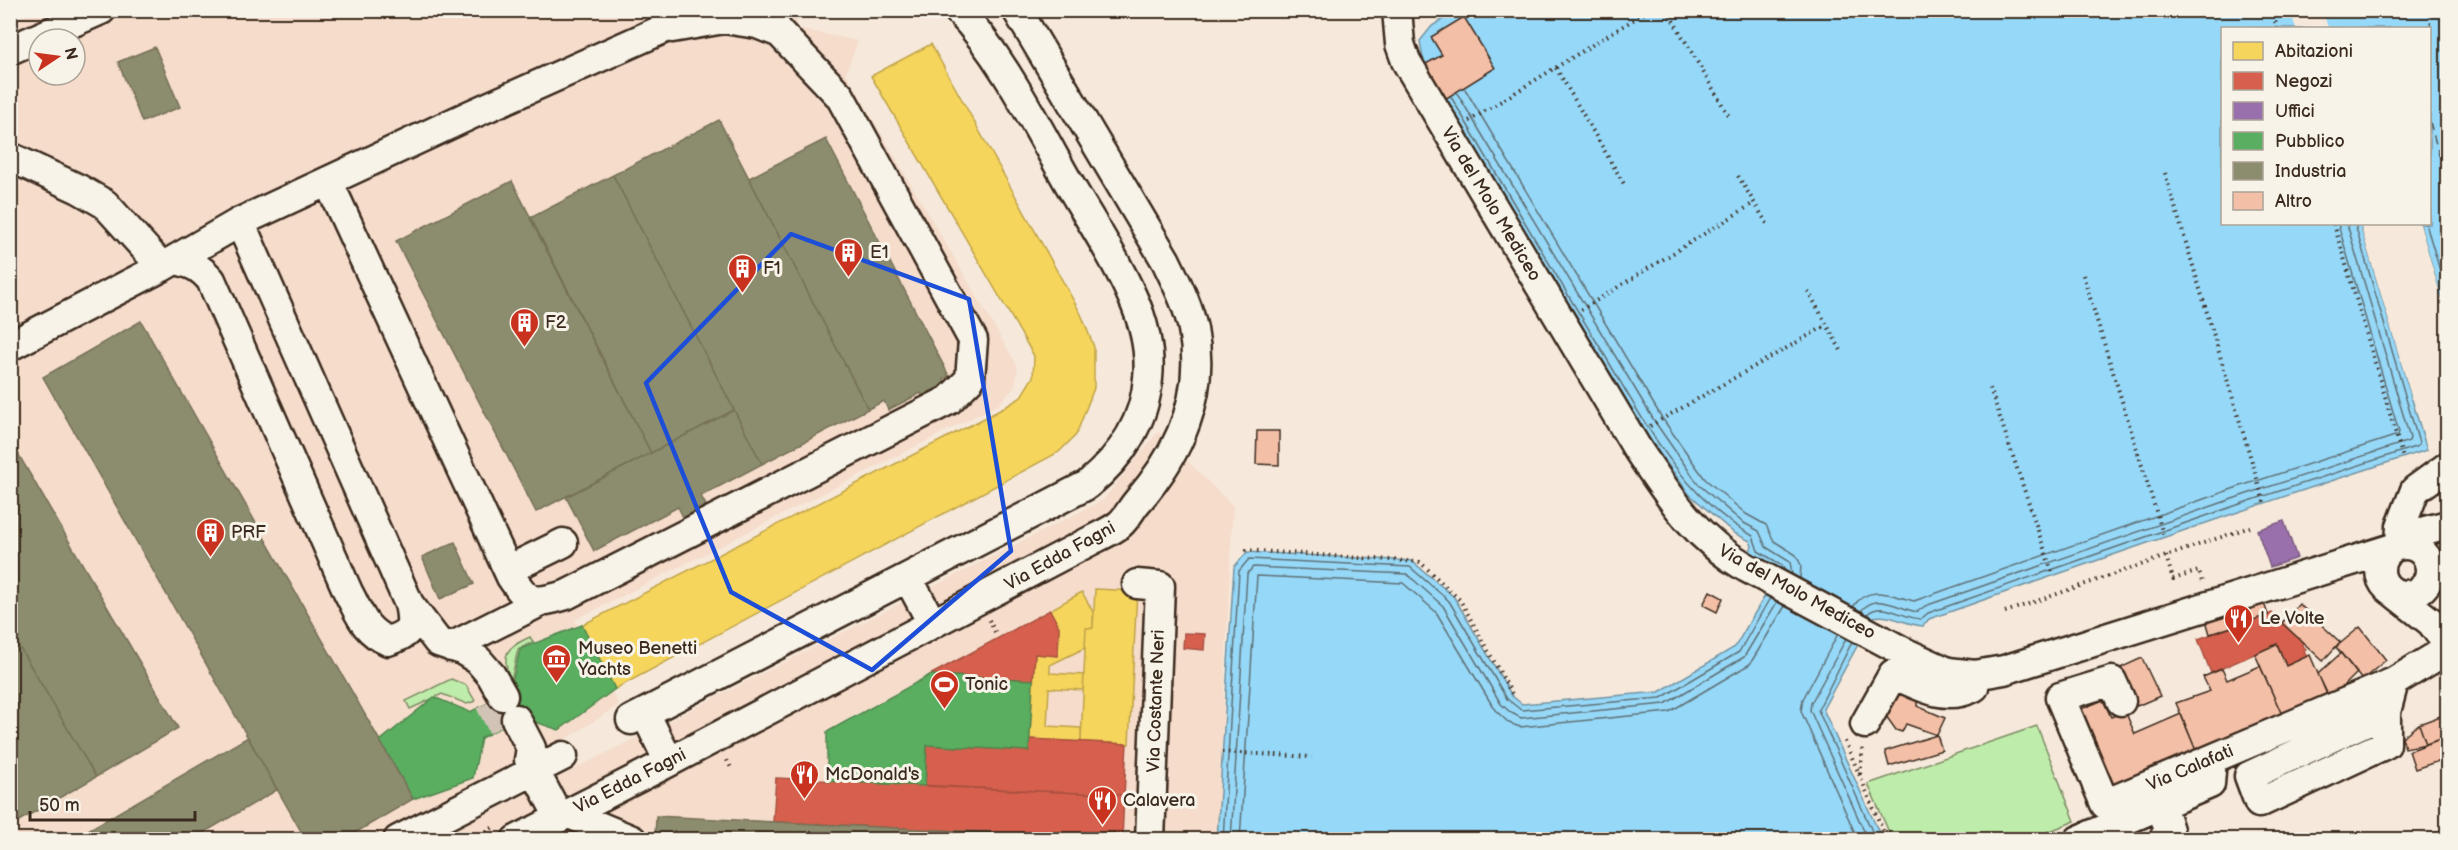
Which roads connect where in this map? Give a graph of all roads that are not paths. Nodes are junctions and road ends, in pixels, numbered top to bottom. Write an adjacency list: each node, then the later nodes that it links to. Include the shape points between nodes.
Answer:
1 (101, 10): 8 (street)
2 (694, 10): 7 (street)
3 (958, 10): 11 (street, via 997,61)
4 (1017, 10): 9 (street, Via Edda Fagni)
5 (1397, 10): 34 (street, Via del Molo Mediceo, via 1400,44 1406,60 1638,450 1689,522 1705,539 1747,568 1906,653 1948,672)
6 (772, 22): 7 (street, via 724,19); 27 (street, via 840,96 968,329 973,340 970,379 949,400 598,580)
7 (661, 30): 12 (street)
8 (10, 50)
9 (1103, 154): 11 (street); 30 (street, Via Edda Fagni, via 1185,299 1196,362 1183,432 1162,473 1120,524)
10 (10, 157): 14 (street, via 105,204)
11 (1064, 176): 23 (street, via 1131,293 1140,317 1149,369 1140,415 1124,447 1087,486)
12 (328, 181): 13 (street); 22 (street)
13 (240, 222): 14 (street); 28 (street)
14 (168, 263): 15 (street); 31 (street, via 192,263 211,280 348,592 363,622 374,635)
15 (10, 346)
16 (2448, 466): 20 (street, via 2415,490)
17 (2448, 525): 20 (street, Via del Molo Mediceo, via 2425,531)
18 (2448, 540): 24 (street)
19 (563, 543): 22 (street)
20 (2396, 546): 21 (street, Via del Molo Mediceo); 24 (street, via 2422,552 2427,559); 26 (street, via 2386,553 2380,568 2380,576)
21 (2338, 564): 26 (street); 34 (street, Via del Molo Mediceo)
22 (508, 570): 27 (street, via 528,599)
23 (908, 578): 30 (street); 42 (street, via 638,717)
24 (2426, 580): 26 (street, via 2411,594); 29 (street)
25 (1137, 584): 49 (street, Via Costante Neri, via 1160,586)
26 (2389, 589): 29 (street)
27 (540, 602): 32 (street)
28 (409, 604): 31 (street, via 409,630); 32 (street, via 438,642)
29 (2431, 622): 33 (street)
30 (932, 623): 42 (street, Via Edda Fagni)
31 (388, 641): 37 (street, via 469,670)
32 (452, 647): 37 (street, via 478,660 491,675)
33 (2448, 647): 35 (street, Via Calafati)
34 (1976, 675): 39 (street, via 1974,687 1969,690 1939,694 1893,674)
35 (2394, 682): 38 (street); 41 (street, Via Calafati)
36 (2121, 701): 41 (street, Via Calafati, via 2112,681 2060,698 2105,804)
37 (502, 711): 43 (street, via 531,748)
38 (2386, 712)
39 (1853, 728)
40 (563, 756): 43 (street)
41 (2212, 759): 44 (street, via 2210,784)
42 (669, 762): 45 (street, Via Edda Fagni)
43 (526, 770): 45 (street); 46 (street)
44 (2161, 805): 50 (street); 51 (street, via 2169,830)
45 (563, 815): 47 (street, Via Edda Fagni); 48 (street)
46 (398, 840)
47 (516, 840)
48 (632, 840)
49 (1150, 840)
50 (2079, 840)
51 (2163, 840)

